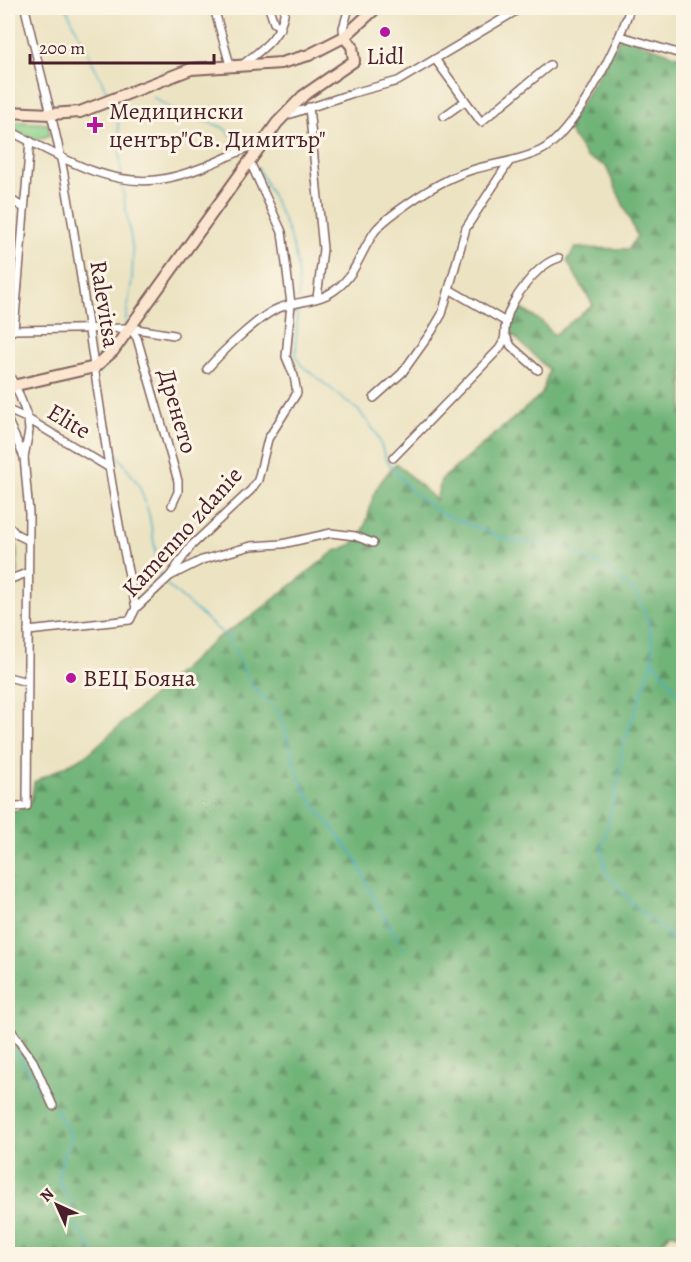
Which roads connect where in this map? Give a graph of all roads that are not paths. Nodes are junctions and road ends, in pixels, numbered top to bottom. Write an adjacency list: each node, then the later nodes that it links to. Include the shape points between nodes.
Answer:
1 (25, 8): 20 (street, Ralevitsa)
2 (214, 8): 15 (street)
3 (269, 8): 9 (street, via 274,23)
4 (285, 8): 9 (street)
5 (349, 8): 11 (street)
6 (376, 8): 11 (main road)
7 (521, 8): 13 (street)
8 (630, 8): 10 (street)
9 (281, 28): 14 (street, via 266,47)
10 (621, 36): 12 (street); 28 (street, via 560,137 540,151)
11 (344, 37): 14 (main road, via 309,55 281,63); 22 (main road, via 352,46 354,61 303,96)
12 (684, 55)
13 (435, 59): 17 (street); 18 (street, via 398,81)
14 (243, 64): 15 (main road)
15 (230, 65): 20 (main road, via 191,69 80,112)
16 (550, 65): 17 (street, via 481,122)
17 (465, 101): 21 (street)
18 (309, 107): 22 (street); 33 (street, via 323,249)
19 (8, 112): 20 (main road)
20 (50, 114): 26 (street, Ralevitsa)
21 (444, 116)
22 (281, 119): 25 (main road)
23 (8, 130): 24 (street)
24 (30, 141): 26 (street); 30 (street)
25 (264, 141): 26 (street, via 186,174 160,180 121,178); 27 (main road)
26 (61, 157): 36 (street, Ralevitsa)
27 (250, 162): 34 (street, Kamenno zdanie, via 282,232); 37 (main road)
28 (509, 162): 32 (street, via 466,228); 33 (street, via 446,180 399,209 374,232 351,274 333,292)
29 (8, 198): 30 (street)
30 (24, 208): 38 (street)
31 (559, 258): 35 (street, via 548,262 530,279)
32 (449, 289): 35 (street); 46 (street, via 442,314 422,348 389,387)
33 (317, 298): 34 (street)
34 (291, 304): 42 (street, via 266,315); 58 (street, Kamenno zdanie, via 286,357 297,393 268,439 255,485 191,546)
35 (506, 322): 40 (street)
36 (89, 328): 37 (street); 38 (street); 41 (street, Ralevitsa)
37 (130, 328): 39 (street); 41 (main road); 53 (street, Дренето, via 137,338 178,481)
38 (11, 332)
39 (174, 335)
40 (507, 336): 43 (street, via 511,346); 51 (street, via 499,349)
41 (95, 367): 45 (main road); 52 (street, Ralevitsa)
42 (207, 369)
43 (538, 370)
44 (8, 372): 45 (street)
45 (11, 386): 48 (street)
46 (374, 398)
47 (8, 410): 48 (street, Elite)
48 (28, 419): 50 (street); 52 (street, Elite)
49 (8, 421): 50 (street)
50 (24, 457): 55 (street, via 30,513)
51 (393, 458)
52 (108, 467): 60 (street, Ralevitsa)
53 (172, 506)
54 (8, 525): 55 (street)
55 (28, 540): 57 (street)
56 (373, 543): 58 (street, via 339,533 251,546 202,560)
57 (27, 573): 59 (street); 61 (street)
58 (170, 576): 60 (street, Kamenno zdanie)
59 (8, 580)
60 (136, 608): 61 (street, Kamenno zdanie, via 128,621)
61 (28, 631): 63 (street)
62 (8, 677): 63 (street)
63 (27, 682): 64 (street, via 27,806)
64 (8, 808)
65 (8, 1026): 66 (street, via 33,1061)
66 (53, 1107)

